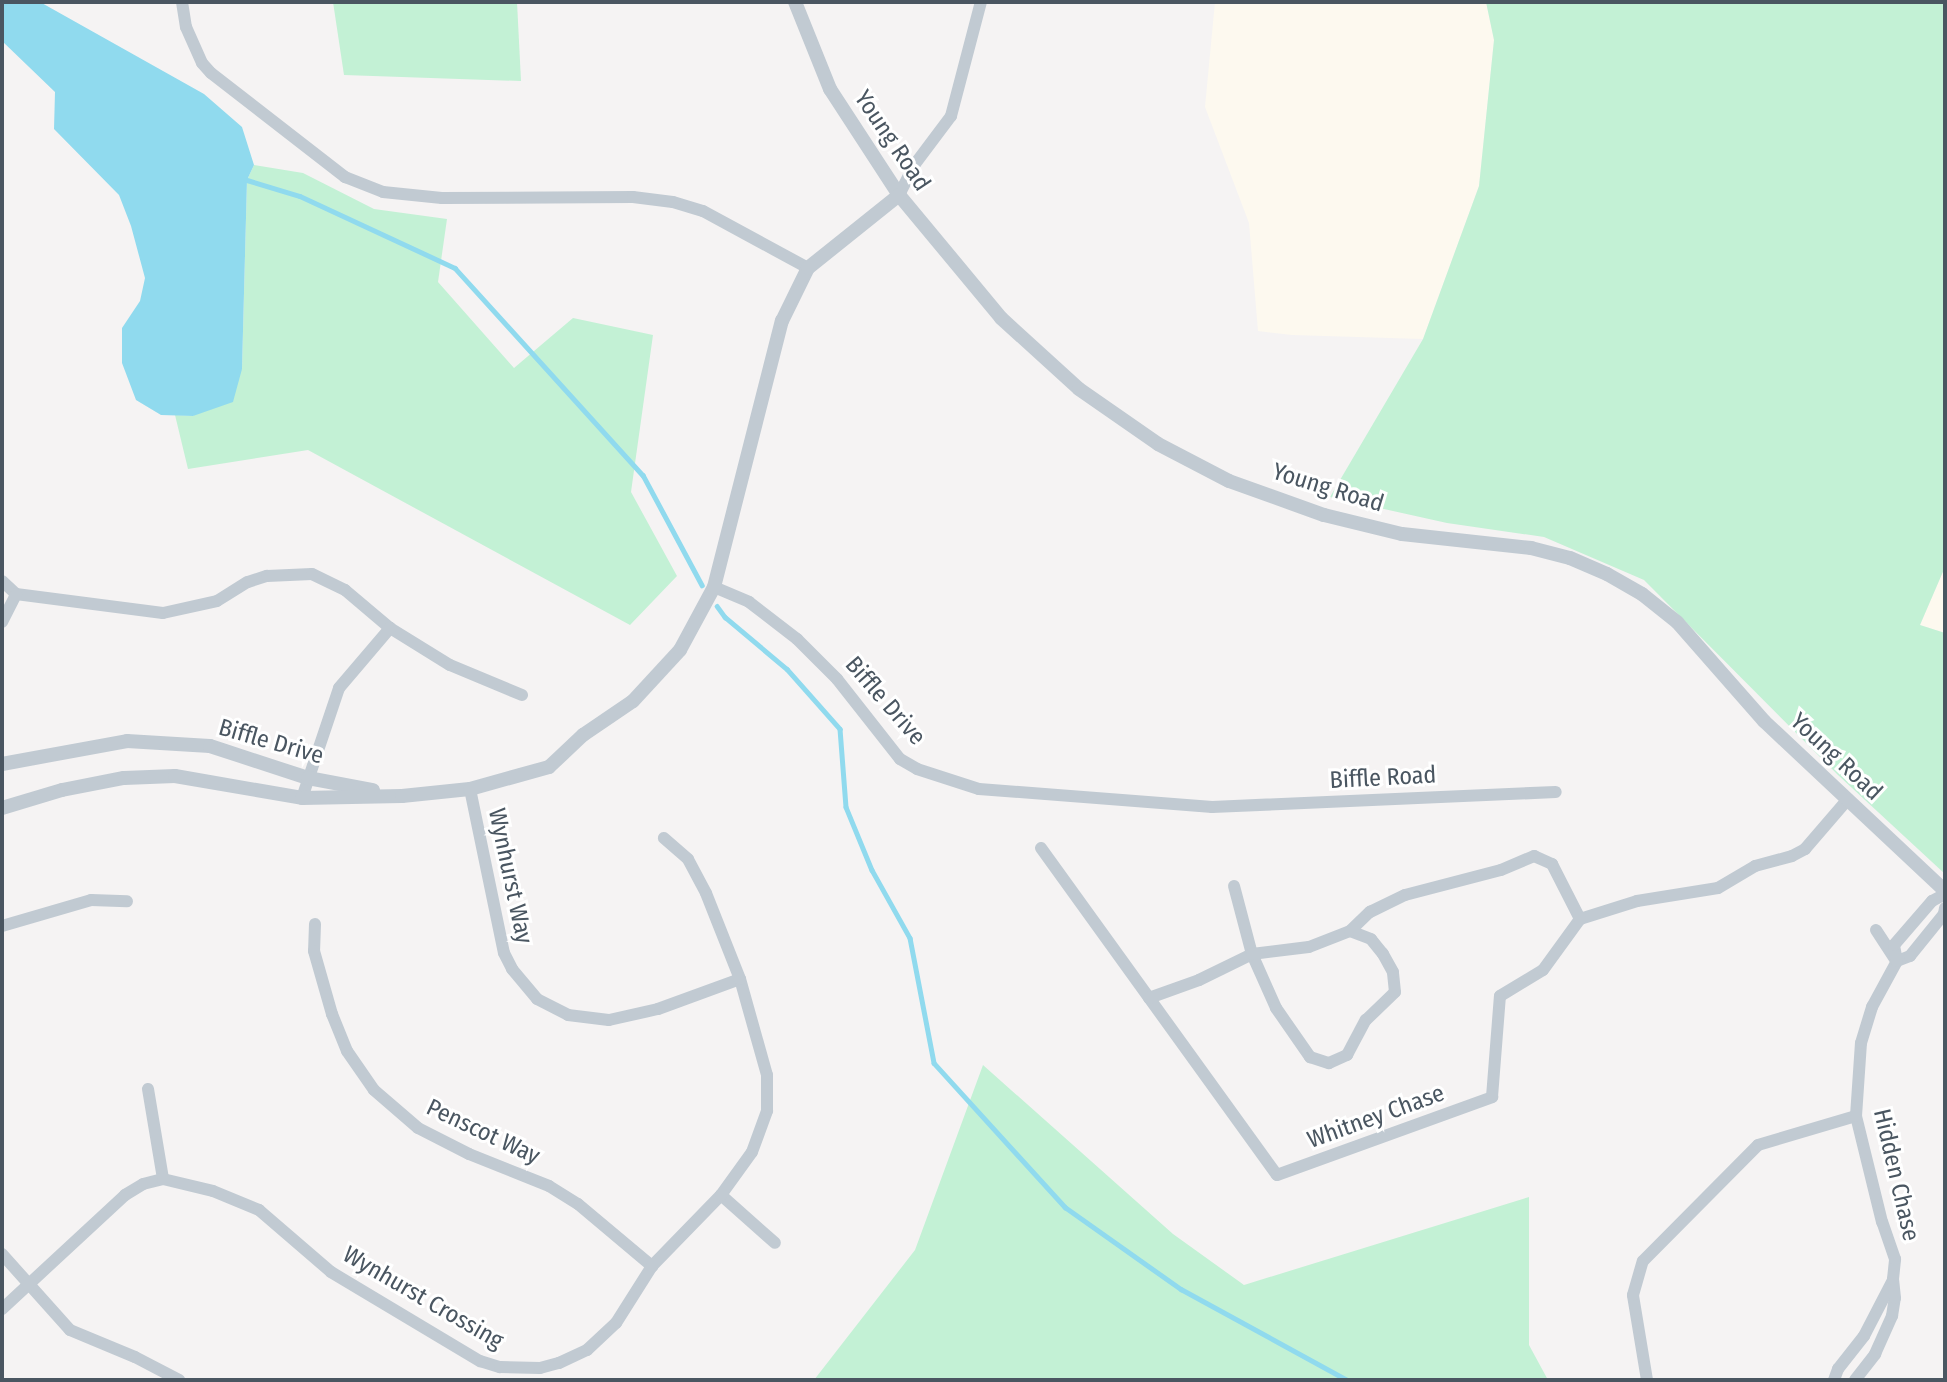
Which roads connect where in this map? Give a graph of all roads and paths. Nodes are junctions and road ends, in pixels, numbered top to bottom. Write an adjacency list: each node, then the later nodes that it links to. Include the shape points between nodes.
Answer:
1 (182, 2): 5 (street, via 186,27 211,74 345,177 383,192 442,198 632,197 673,202 703,211)
2 (795, 2): 4 (street, Young Road, via 830,89)
3 (981, 2): 4 (street, via 951,116 915,164)
4 (899, 195): 5 (street, Biffle Drive); 18 (street, Young Road, via 1001,318 1059,374 1135,429 1229,481 1324,515 1402,534 1531,548 1607,574 1677,622 1764,721)
5 (808, 268): 7 (street, Biffle Drive, via 782,321)
6 (2, 581): 8 (street)
7 (714, 587): 14 (street, Biffle Drive, via 680,650 633,701 583,734 549,767); 19 (street, Biffle Drive, via 749,602 797,639 837,679 900,759 916,769 979,789)
8 (16, 594): 9 (street); 10 (street, via 163,613 216,601 267,576 312,574 345,590)
9 (2, 622)
10 (390, 628): 11 (street, via 450,665); 13 (street, via 339,688)
11 (522, 695)
12 (2, 764): 13 (street, Biffle Drive, via 127,741 210,746)
13 (308, 778): 16 (street, Biffle Drive); 17 (street)
14 (470, 789): 16 (street, Biffle Drive); 36 (street, Wynhurst Way, via 504,953 537,999 568,1015 609,1020 659,1009)
15 (1556, 792): 19 (street, Biffle Road)
16 (402, 796): 17 (street, Biffle Drive)
17 (302, 799): 20 (street, Biffle Drive, via 175,776 147,776 62,790)
18 (1848, 799): 24 (street, Young Road); 27 (street, via 1805,849 1792,856 1755,866 1718,888 1637,901)
19 (1212, 807)
20 (2, 808)
21 (664, 838): 36 (street, Wynhurst Crossing, via 688,859)
22 (1041, 848): 37 (street, Whitney Chase)
23 (1234, 886): 34 (street)
24 (1945, 892): 28 (street, Hidden Chase)
25 (127, 901): 30 (street, via 91,900)
26 (1945, 908): 33 (street, Hidden Chase)
27 (1580, 919): 32 (street, via 1552,864 1534,856 1501,870 1405,894 1370,912); 37 (street, Whitney Chase, via 1543,970 1500,996 1492,1097 1277,1175)
28 (1913, 922): 33 (street); 35 (street, Hidden Chase, via 1894,945)
29 (315, 924): 44 (street, Penscot Way, via 316,960 332,1014 347,1051 373,1090 418,1128 549,1186 578,1204)
30 (2, 926)
31 (1876, 930): 35 (street)
32 (1349, 931): 34 (street, via 1309,947); 34 (street, via 1371,939 1383,954 1393,972 1395,992 1366,1020 1347,1055 1329,1063 1310,1057 1276,1008)
33 (1928, 934): 35 (street, Hidden Chase, via 1910,956)
34 (1252, 954): 37 (street)
35 (1896, 961): 39 (street, Hidden Chase, via 1872,1007 1861,1043)
36 (740, 979): 41 (street, Wynhurst Crossing, via 767,1075 767,1111 752,1152)
37 (1149, 998)
38 (148, 1089): 40 (street)
39 (1857, 1116): 45 (street, Hidden Chase, via 1895,1259); 49 (street, via 1758,1145 1643,1261 1633,1295)
40 (163, 1179): 44 (street, Wynhurst Crossing, via 212,1191 259,1210 331,1272 480,1361 500,1367 540,1368 587,1350 616,1323); 46 (street, via 142,1184 125,1195)
41 (721, 1195): 42 (street); 44 (street, Wynhurst Crossing)
42 (775, 1243)
43 (2, 1254): 46 (street)
44 (652, 1266)
45 (1893, 1279): 50 (street, Hidden Chase, via 1864,1336); 51 (street, Hidden Chase, via 1892,1316 1875,1354)
46 (29, 1285): 47 (street); 48 (street, via 70,1330)
47 (2, 1309)
48 (179, 1380)
49 (1647, 1380)
50 (1834, 1380)
51 (1855, 1380)

